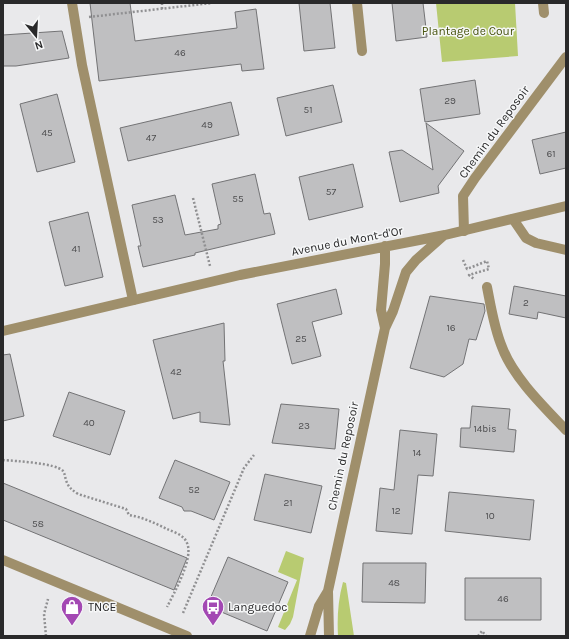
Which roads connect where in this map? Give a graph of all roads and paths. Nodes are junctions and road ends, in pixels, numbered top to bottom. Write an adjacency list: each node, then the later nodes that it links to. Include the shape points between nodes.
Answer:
1 (72, 3): 7 (street)
2 (162, 3): 6 (path)
3 (212, 3): 5 (path)
4 (357, 3): 8 (street)
5 (194, 4): 6 (path)
6 (162, 9): 7 (path)
7 (74, 18): 20 (street)
8 (362, 52)
9 (566, 57): 13 (street, Chemin du Reposoir, via 463,196)
10 (193, 198): 18 (path)
11 (566, 206): 12 (street, Avenue du Mont-d'Or)
12 (512, 219): 13 (street, Avenue du Mont-d'Or); 16 (street, via 526,238)
13 (464, 231): 14 (street, Avenue du Mont-d'Or)
14 (445, 235): 15 (street, Avenue du Mont-d'Or); 21 (street, Chemin du Reposoir, via 406,272)
15 (385, 246): 18 (street, Avenue du Mont-d'Or); 21 (street, Chemin du Reposoir, via 386,264 381,310)
16 (566, 250)
17 (463, 260): 19 (path, via 467,269 487,261 489,269 469,275)
18 (213, 282): 20 (street, Avenue du Mont-d'Or)
19 (487, 287): 23 (street, via 496,331 511,366)
20 (132, 300): 22 (street, Avenue du Mont-d'Or)
21 (385, 328): 27 (street, Chemin du Reposoir)
22 (3, 331)
23 (566, 430)
24 (254, 454): 30 (path, via 244,468)
25 (3, 460): 29 (path, via 59,468 64,472 71,490 78,494 126,510 129,515 157,523 182,537 189,551 187,562)
26 (3, 560): 32 (street)
27 (328, 590): 33 (street, Chemin du Reposoir, via 319,606); 34 (street, Chemin du Reposoir)
28 (48, 599): 31 (path, via 44,614)
29 (167, 607)
30 (183, 613)
31 (46, 636)
32 (187, 636)
33 (310, 636)
34 (329, 636)
35 (478, 636): 36 (path, via 482,630)
36 (486, 636)

